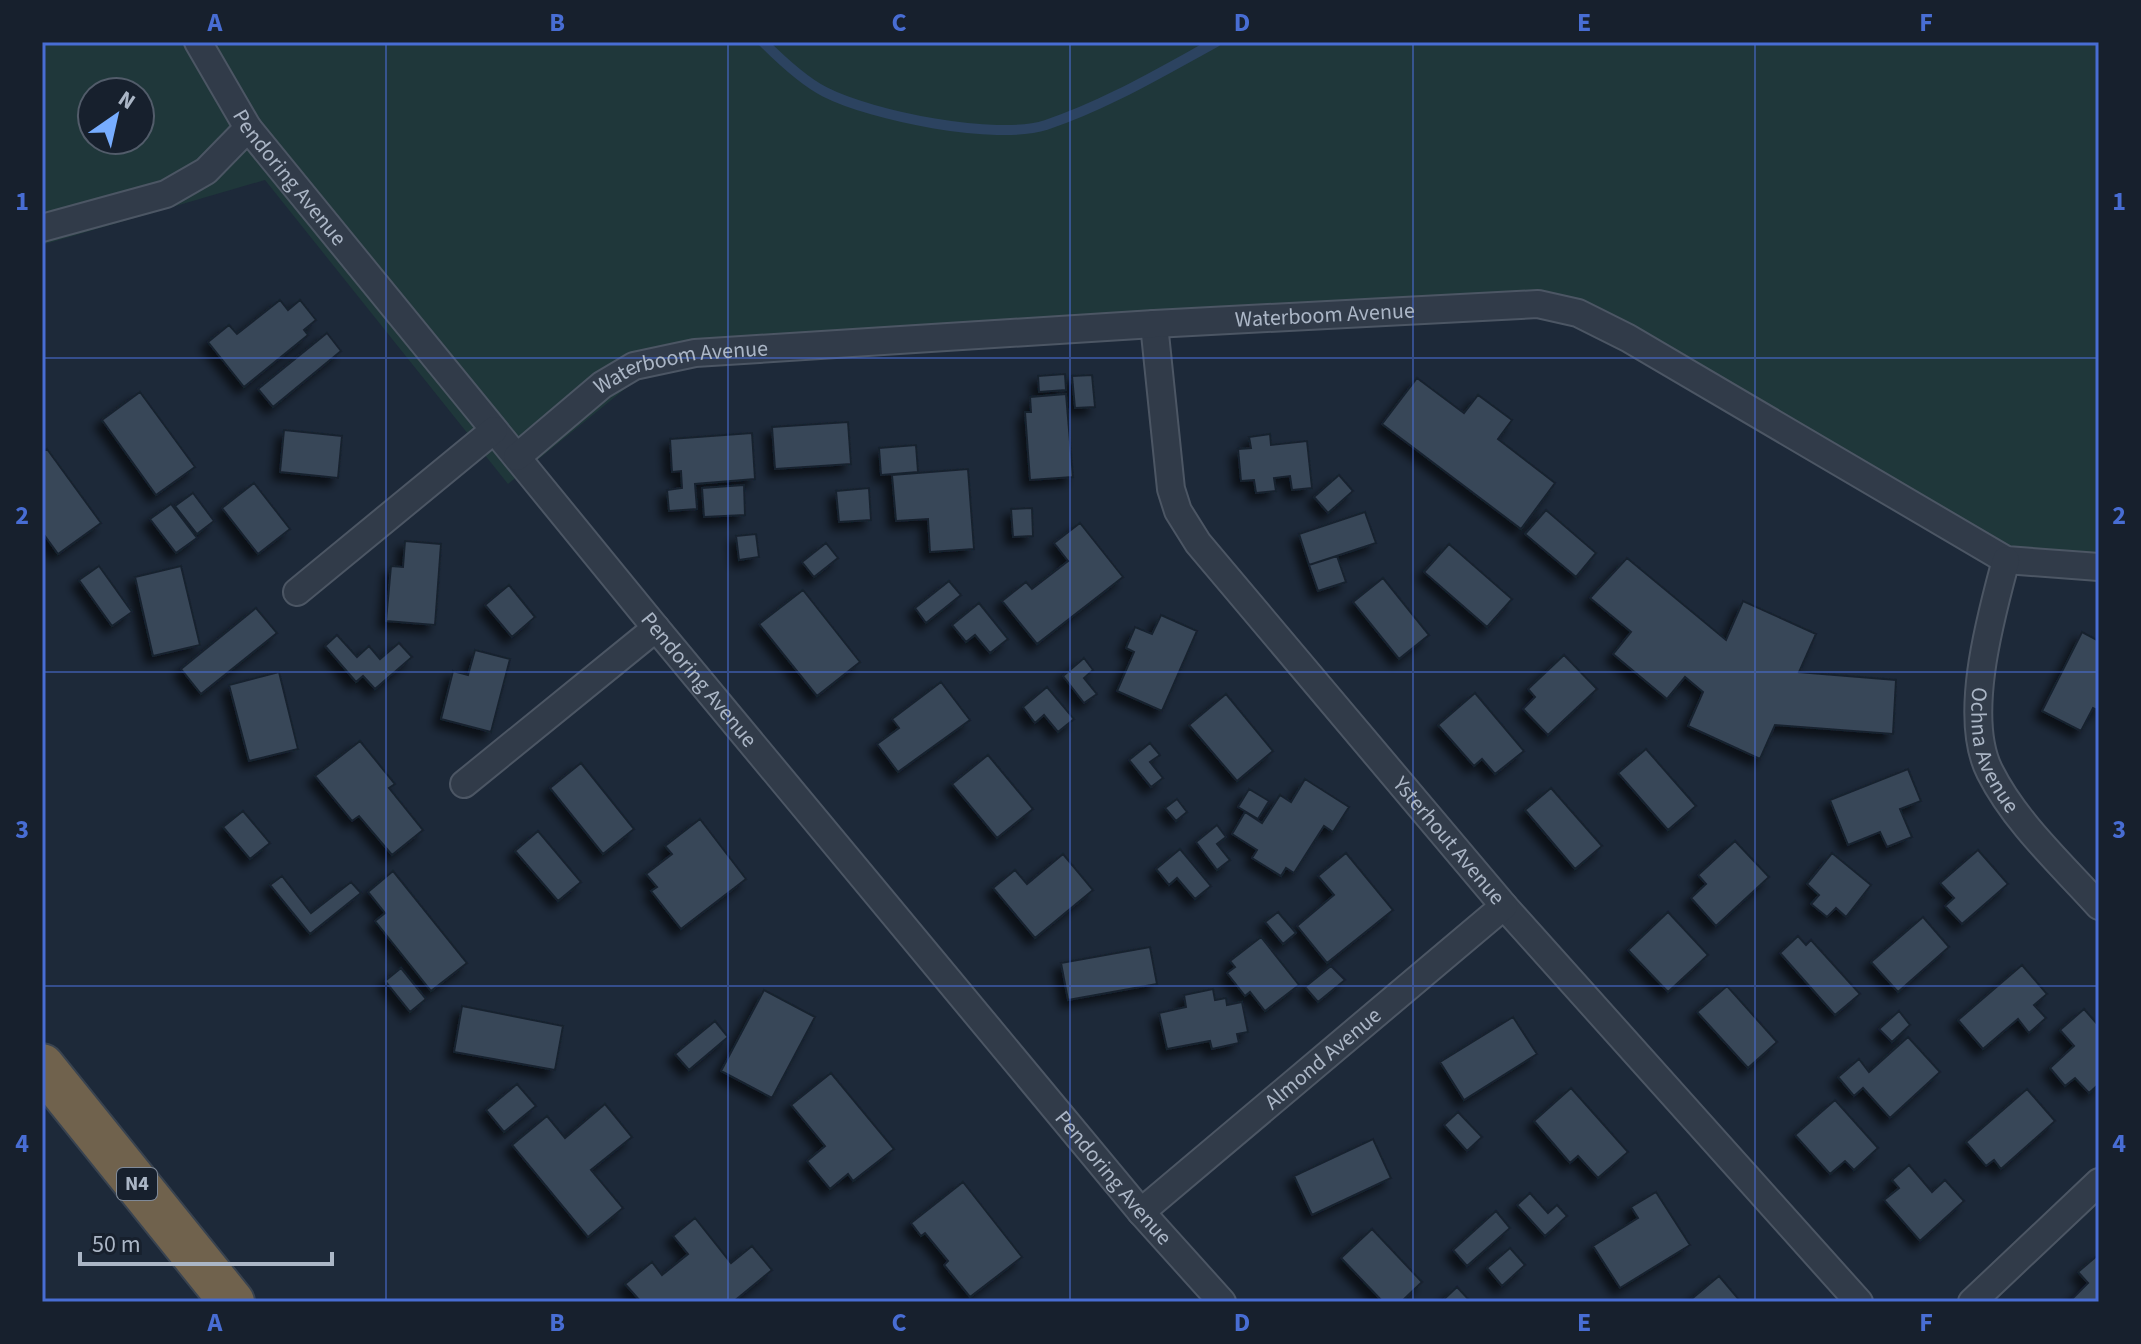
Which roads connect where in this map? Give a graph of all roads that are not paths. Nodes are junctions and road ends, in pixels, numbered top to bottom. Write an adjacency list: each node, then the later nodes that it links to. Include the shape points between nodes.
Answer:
1 (198, 42): 2 (street, Pendoring Avenue)
2 (248, 128): 3 (street, via 206,171 166,194); 5 (street, Pendoring Avenue)
3 (42, 228)
4 (1154, 324): 6 (street, Waterboom Avenue, via 671,357 634,366 602,385); 7 (street, Waterboom Avenue, via 1538,304 1578,313); 12 (street, Ysterhout Avenue, via 1169,476 1178,511 1216,565)
5 (494, 430): 6 (street, Pendoring Avenue); 9 (street)
6 (517, 457): 10 (street, Pendoring Avenue)
7 (2006, 560): 8 (street, Waterboom Avenue); 13 (street, Ochna Avenue, via 1980,684 1980,741 1989,772 2033,832)
8 (2099, 567)
9 (297, 592)
10 (656, 628): 11 (street); 16 (street, Pendoring Avenue)
11 (464, 784)
12 (1504, 906): 16 (street, Almond Avenue); 19 (street, Ysterhout Avenue)
13 (2099, 906)
14 (42, 1066): 17 (highway, N4)
15 (2099, 1182): 20 (street)
16 (1141, 1212): 18 (street, Pendoring Avenue)
17 (232, 1302)
18 (1222, 1302)
19 (1859, 1302)
20 (1972, 1302)

